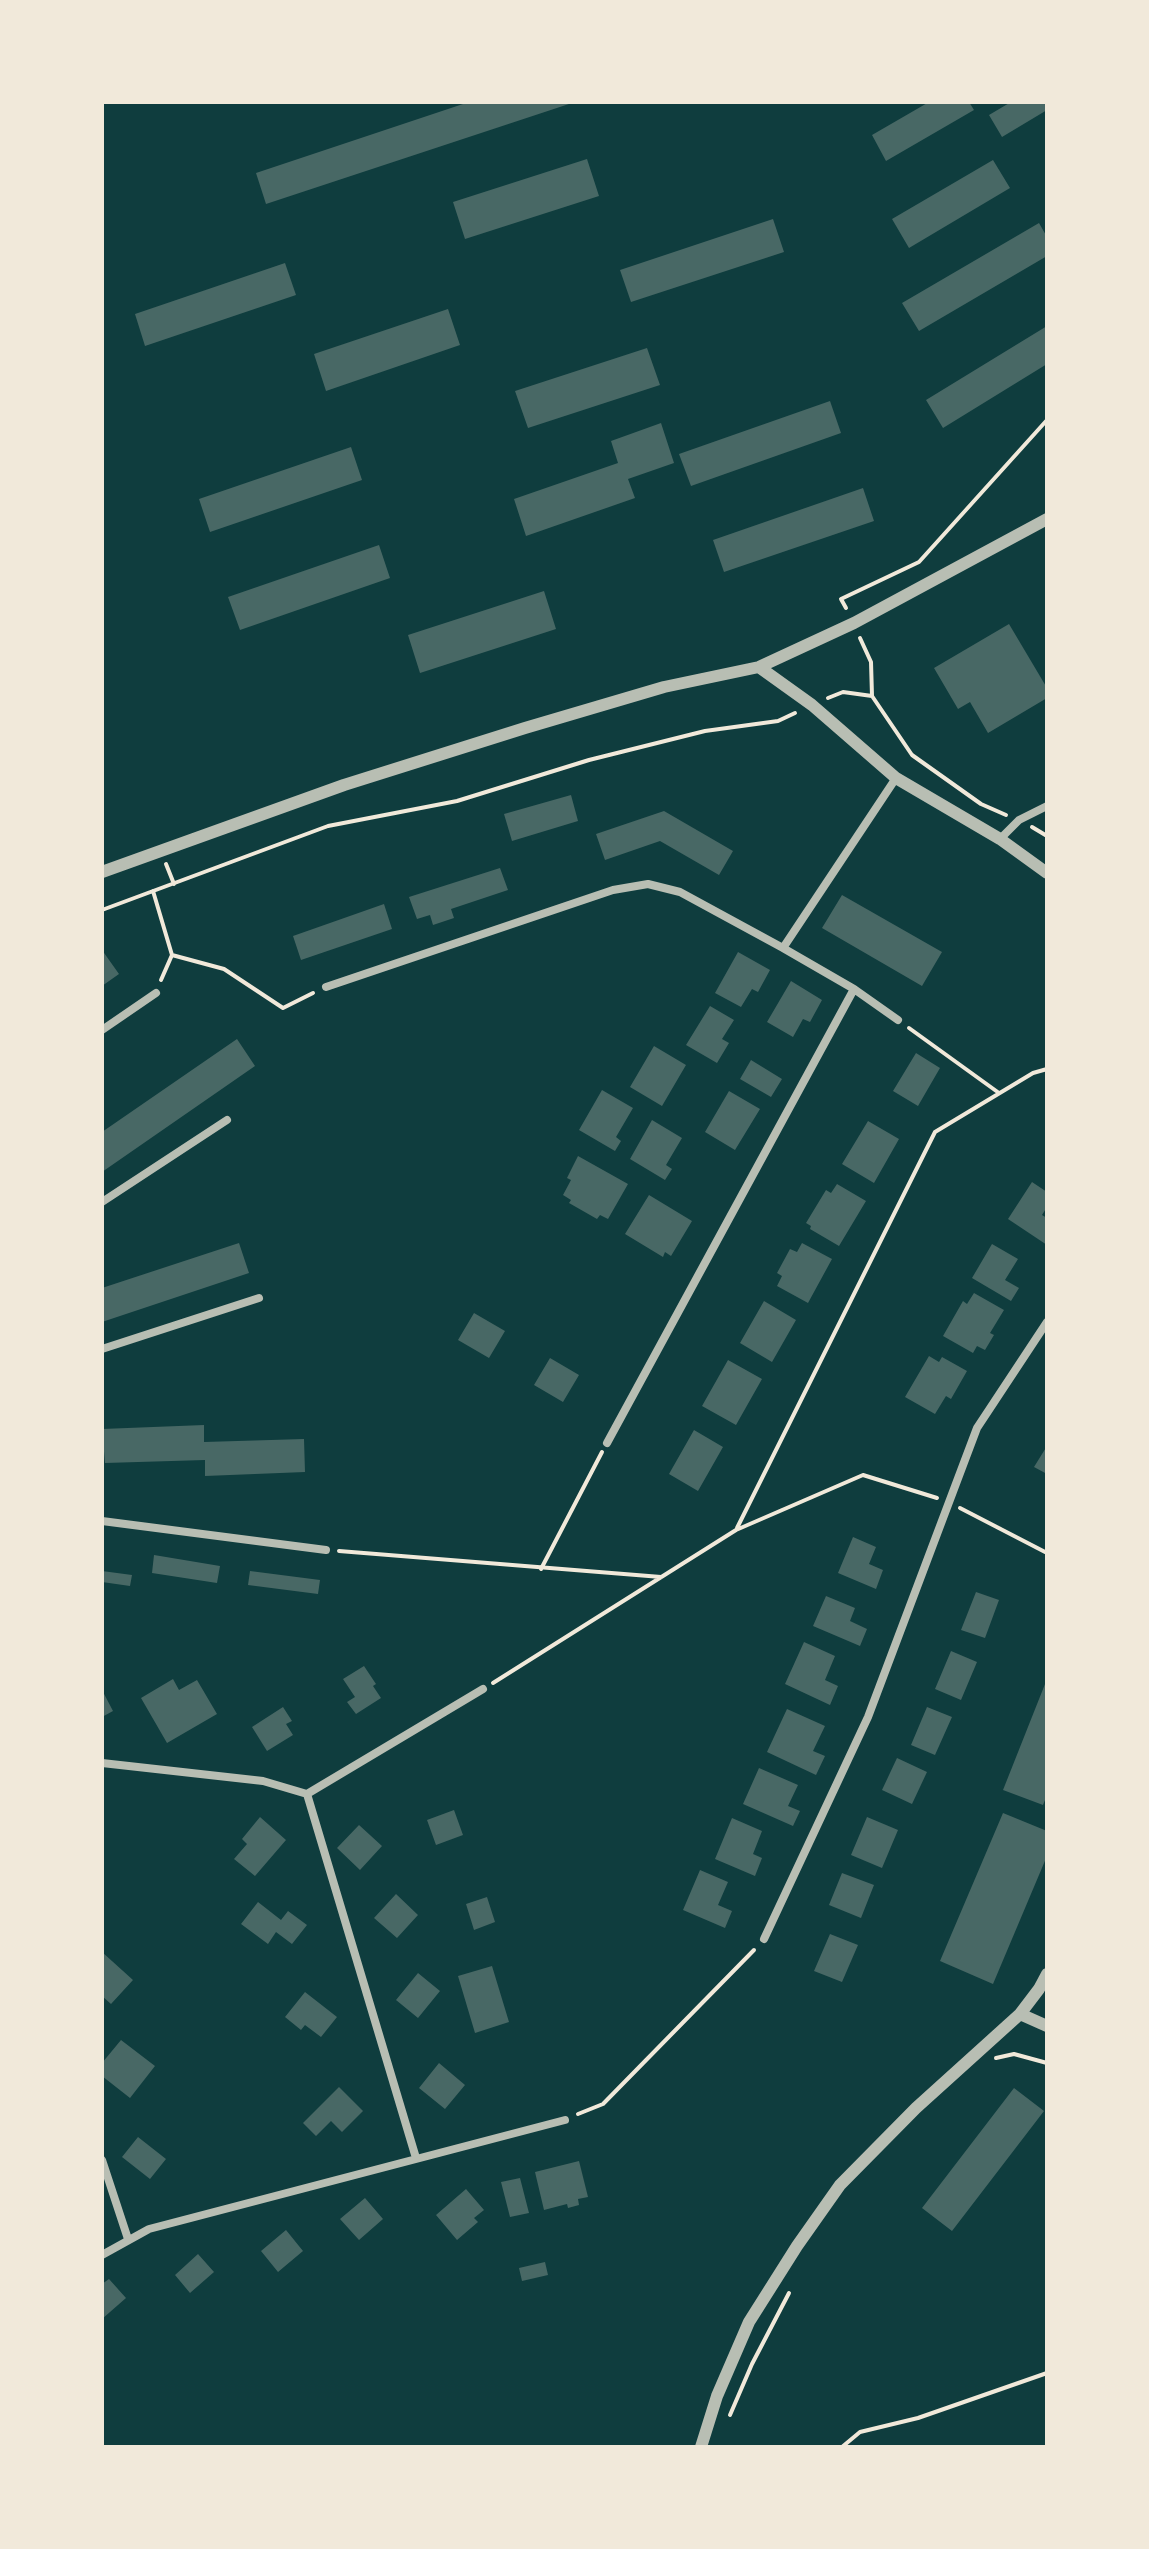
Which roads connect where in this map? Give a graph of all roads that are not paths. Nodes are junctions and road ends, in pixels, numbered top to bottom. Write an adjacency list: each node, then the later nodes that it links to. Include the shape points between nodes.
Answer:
1 (1047, 519): 2 (street, via 854,623)
2 (759, 667): 3 (street); 6 (street, via 664,687 525,728 344,785)
3 (896, 778): 5 (street); 8 (street)
4 (1047, 806): 5 (street, via 1019,820)
5 (1000, 839): 7 (street)
6 (102, 872)
7 (1047, 873)
8 (783, 948): 9 (street, via 680,892 648,884 613,890); 10 (street)
9 (326, 987)
10 (854, 989): 12 (street); 19 (street)
11 (156, 993): 13 (street)
12 (898, 1020)
13 (102, 1030)
14 (227, 1120): 15 (street)
15 (102, 1202)
16 (259, 1298): 18 (street)
17 (1047, 1322): 25 (street, via 977,1428 868,1717)
18 (102, 1349)
19 (607, 1443)
20 (102, 1521): 21 (street)
21 (326, 1550)
22 (483, 1689): 24 (street)
23 (102, 1763): 24 (street, via 263,1781)
24 (307, 1794): 30 (street)
25 (764, 1939)
26 (1047, 1974): 27 (street)
27 (1020, 2014): 28 (street); 34 (street, via 840,2185 749,2322)
28 (1047, 2026)
29 (565, 2120): 30 (street)
30 (416, 2158): 32 (street)
31 (102, 2160): 32 (street)
32 (128, 2239): 33 (street)
33 (102, 2255)
34 (701, 2447)

